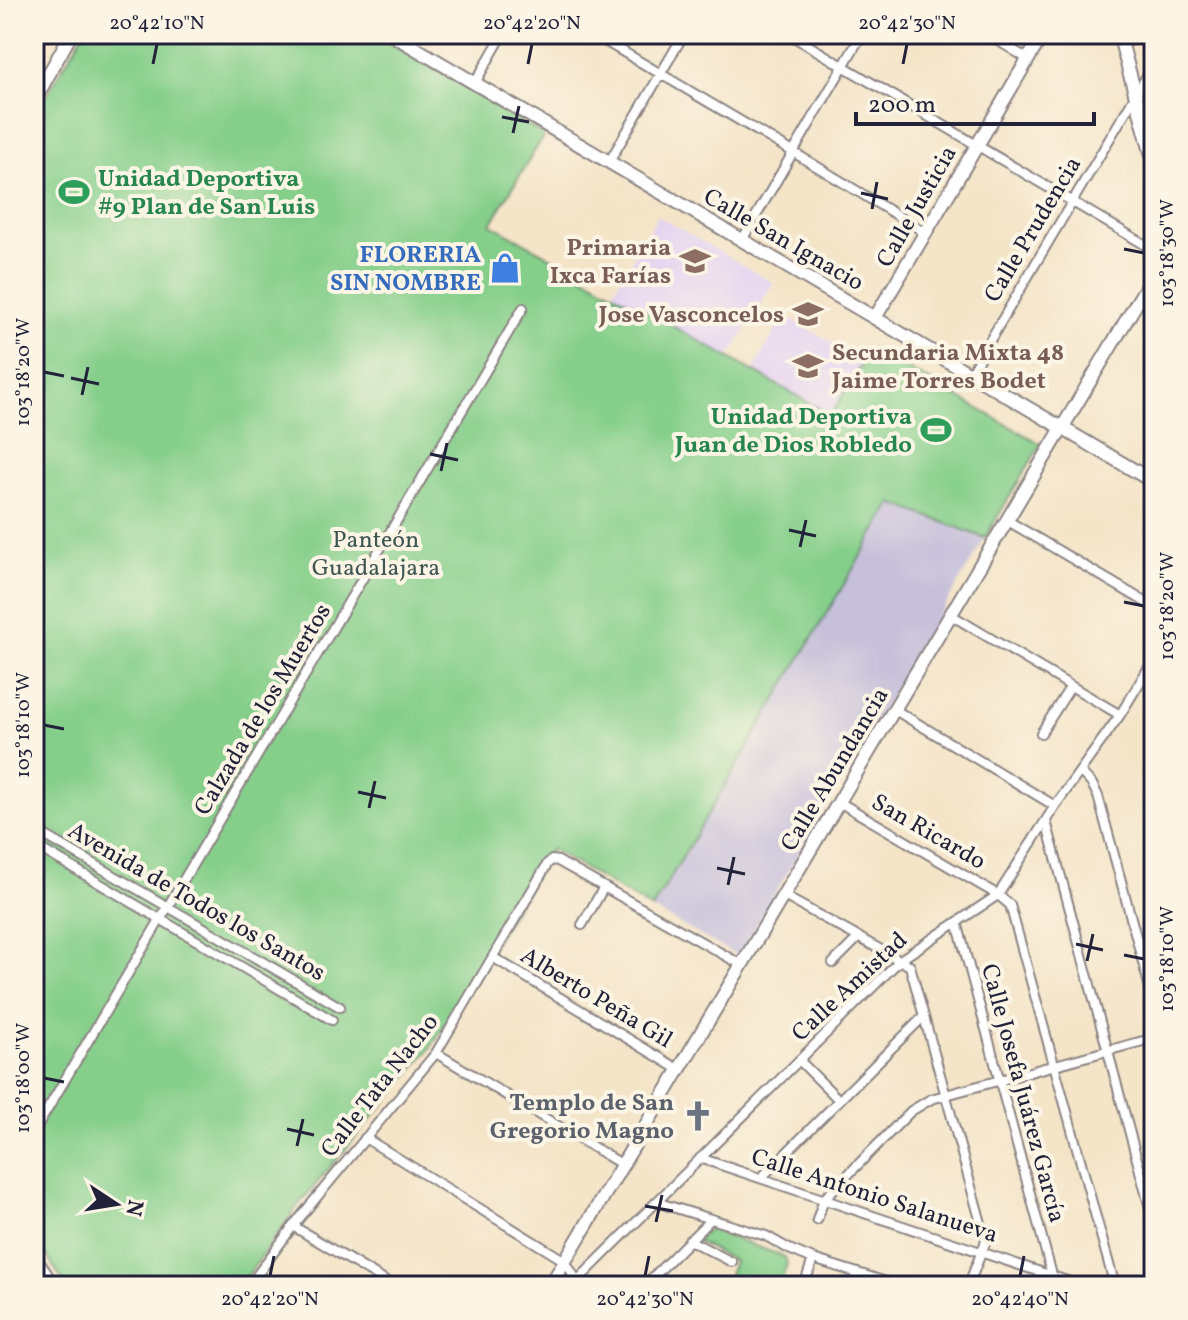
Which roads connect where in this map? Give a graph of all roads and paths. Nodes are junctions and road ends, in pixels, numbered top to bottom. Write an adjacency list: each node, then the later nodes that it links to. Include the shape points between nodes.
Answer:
1 (71, 34): 16 (street)
2 (391, 34): 17 (street, Calle San Ignacio)
3 (503, 34): 17 (street)
4 (593, 34): 15 (street)
5 (684, 34): 15 (street)
6 (789, 34): 13 (street)
7 (862, 34): 13 (street)
8 (987, 34): 11 (street)
9 (1043, 34): 11 (street, Calle Justicia)
10 (1119, 34): 18 (street)
11 (1028, 59): 20 (street, Calle Justicia)
12 (1154, 64): 18 (street, Calle Prudencia)
13 (844, 66): 20 (street); 21 (street)
14 (34, 74): 16 (street)
15 (661, 74): 21 (street); 22 (street)
16 (46, 80): 19 (street)
17 (475, 83): 22 (street, Calle San Ignacio)
18 (1136, 95): 23 (street); 24 (street, Calle Prudencia)
19 (34, 101)
20 (977, 145): 24 (street); 25 (street, Calle Justicia)
21 (793, 152): 25 (street); 26 (street)
22 (609, 162): 26 (street, Calle San Ignacio)
23 (1154, 163)
24 (1071, 202): 27 (street); 31 (street, Calle Prudencia)
25 (926, 233): 30 (street, Calle Justicia)
26 (742, 240): 30 (street, Calle San Ignacio)
27 (1154, 250)
28 (1154, 274): 32 (street, Calle Abundancia)
29 (523, 308): 51 (street, Calzada de los Muertos)
30 (875, 318): 31 (street, Calle San Ignacio)
31 (970, 374): 32 (street, Calle San Ignacio)
32 (1063, 428): 33 (street, Calle San Ignacio); 34 (street, Calle Abundancia)
33 (1154, 482)
34 (1008, 521): 35 (street); 36 (street, Calle Abundancia)
35 (1154, 607)
36 (951, 615): 38 (street); 39 (street, Calle Abundancia)
37 (1154, 659): 40 (street, Calle Amistad)
38 (1071, 686): 40 (street); 41 (street)
39 (895, 710): 43 (street, Calle Abundancia); 44 (street)
40 (1120, 715): 42 (street, Calle Amistad)
41 (1041, 733)
42 (1080, 771): 44 (street, Calle Amistad); 60 (street, via 1098,796)
43 (839, 802): 49 (street, San Ricardo); 50 (street, Calle Abundancia)
44 (1055, 806): 45 (street, Calle Amistad)
45 (1046, 821): 49 (street, Calle Amistad); 66 (street)
46 (34, 829): 51 (street, Avenida de Todos los Santos)
47 (34, 845): 52 (street, Avenida de Todos los Santos)
48 (604, 887): 54 (street); 56 (street, Calle Tata Nacho, via 552,860); 59 (street)
49 (998, 895): 53 (street, Calle Amistad); 69 (street, via 1012,909)
50 (784, 896): 55 (street); 59 (street, Calle Abundancia)
51 (168, 907): 52 (street, Calzada de los Muertos); 62 (street, Avenida de Todos los Santos)
52 (160, 919): 64 (street, Avenida de Todos los Santos); 74 (street, Calzada de los Muertos)
53 (957, 922): 57 (street, Calle Amistad); 71 (street, Calle Josefa Juárez García)
54 (582, 925)
55 (859, 937): 57 (street); 58 (street)
56 (494, 958): 67 (street, Calle Tata Nacho); 70 (street, Alberto Peña Gil)
57 (900, 960): 63 (street, via 910,966); 68 (street, Calle Amistad)
58 (833, 963)
59 (742, 965): 70 (street, Calle Abundancia)
60 (1151, 980): 61 (street)
61 (1154, 1003)
62 (340, 1007)
63 (924, 1016): 72 (street); 73 (street)
64 (332, 1020)
65 (1154, 1038): 66 (street)
66 (1108, 1051): 69 (street); 83 (street)
67 (436, 1053): 75 (street, Calle Tata Nacho); 77 (street)
68 (799, 1060): 73 (street); 76 (street, Calle Amistad)
69 (1055, 1065): 71 (street); 106 (street)
70 (680, 1070): 77 (street, Calle Abundancia)
71 (999, 1080): 72 (street); 92 (street, Calle Josefa Juárez García)
72 (945, 1095): 79 (street, via 911,1111); 86 (street, via 986,1241)
73 (839, 1100): 78 (street)
74 (34, 1132)
75 (365, 1138): 84 (street, Calle Tata Nacho); 89 (street)
76 (700, 1158): 78 (street, Calle Antonio Salanueva); 80 (street, Calle Amistad)
77 (623, 1165): 89 (street, Calle Abundancia)
78 (761, 1178): 79 (street, Calle Antonio Salanueva)
79 (824, 1199): 82 (street); 86 (street, Calle Antonio Salanueva)
80 (656, 1202): 81 (street); 95 (street, Calle Amistad)
81 (711, 1219): 85 (street); 88 (street, via 766,1236)
82 (817, 1220)
83 (1154, 1223)
84 (293, 1226): 96 (street, Calle Tata Nacho); 97 (street)
85 (689, 1240): 90 (street); 93 (street)
86 (983, 1252): 92 (street, Calle Antonio Salanueva); 104 (street)
87 (34, 1257): 94 (street)
88 (813, 1259): 91 (street); 101 (street)
89 (565, 1261): 95 (street); 98 (street, Calle Abundancia)
90 (732, 1262)
91 (857, 1273): 102 (street); 103 (street)
92 (1052, 1275): 105 (street, Calle Antonio Salanueva)
93 (654, 1276): 99 (street); 100 (street)
94 (49, 1283)
95 (577, 1284)
96 (249, 1286)
97 (393, 1286)
98 (550, 1286)
99 (644, 1286)
100 (674, 1286)
101 (804, 1286)
102 (852, 1286)
103 (899, 1286)
104 (968, 1286)
105 (1082, 1286)
106 (1115, 1286)

